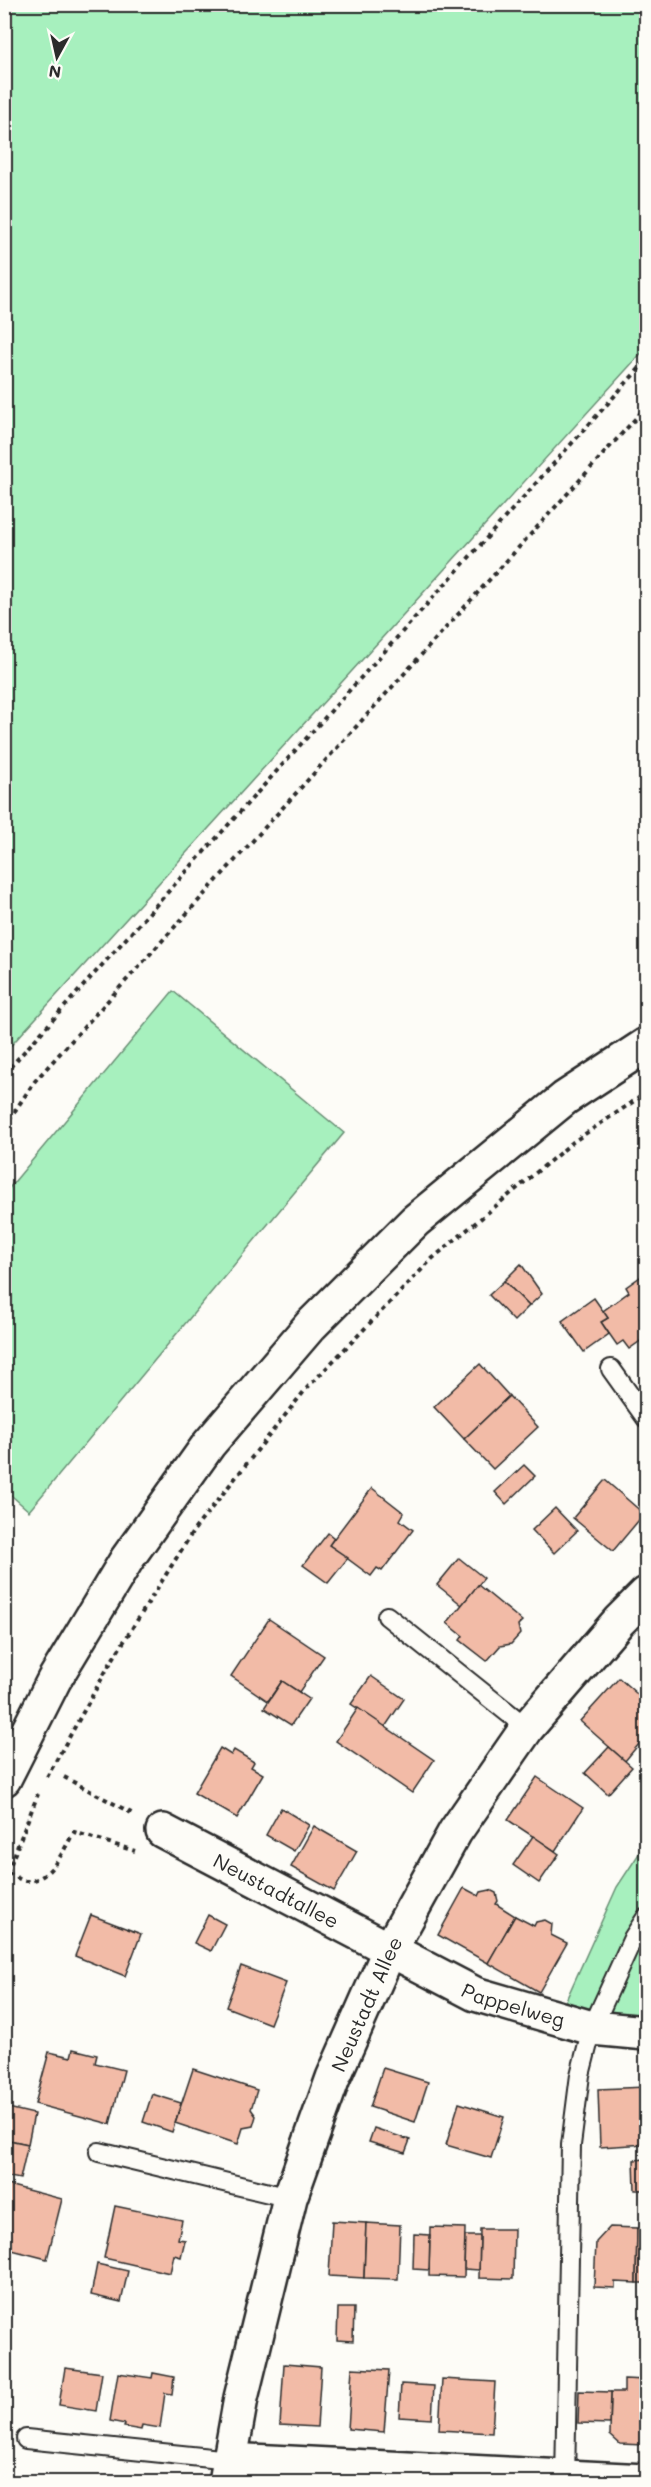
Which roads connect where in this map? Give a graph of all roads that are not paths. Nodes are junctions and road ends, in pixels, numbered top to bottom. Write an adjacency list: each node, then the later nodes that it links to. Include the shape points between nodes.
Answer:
1 (646, 1046): 7 (street, via 566,1098 415,1221 310,1326 209,1443 127,1559 54,1680)
2 (611, 1369): 3 (lane)
3 (646, 1418)
4 (646, 1593): 6 (street, Neustadt Allee)
5 (387, 1616): 6 (lane)
6 (527, 1728): 10 (street, Neustadt Allee, via 455,1832)
7 (4, 1779)
8 (151, 1842): 10 (street, Neustadtallee)
9 (646, 1918): 11 (lane)
10 (390, 1949): 11 (street, Pappelweg, via 475,1994); 14 (street, Neustadt Allee, via 333,2078)
11 (592, 2028): 12 (street, Pappelweg); 17 (lane, via 580,2075 571,2145)
12 (646, 2033)
13 (99, 2152): 14 (lane)
14 (290, 2198): 16 (street, Neustadt Allee, via 241,2398)
15 (26, 2439): 16 (lane)
16 (228, 2471): 17 (street)
17 (565, 2480): 18 (street)
18 (646, 2481)

